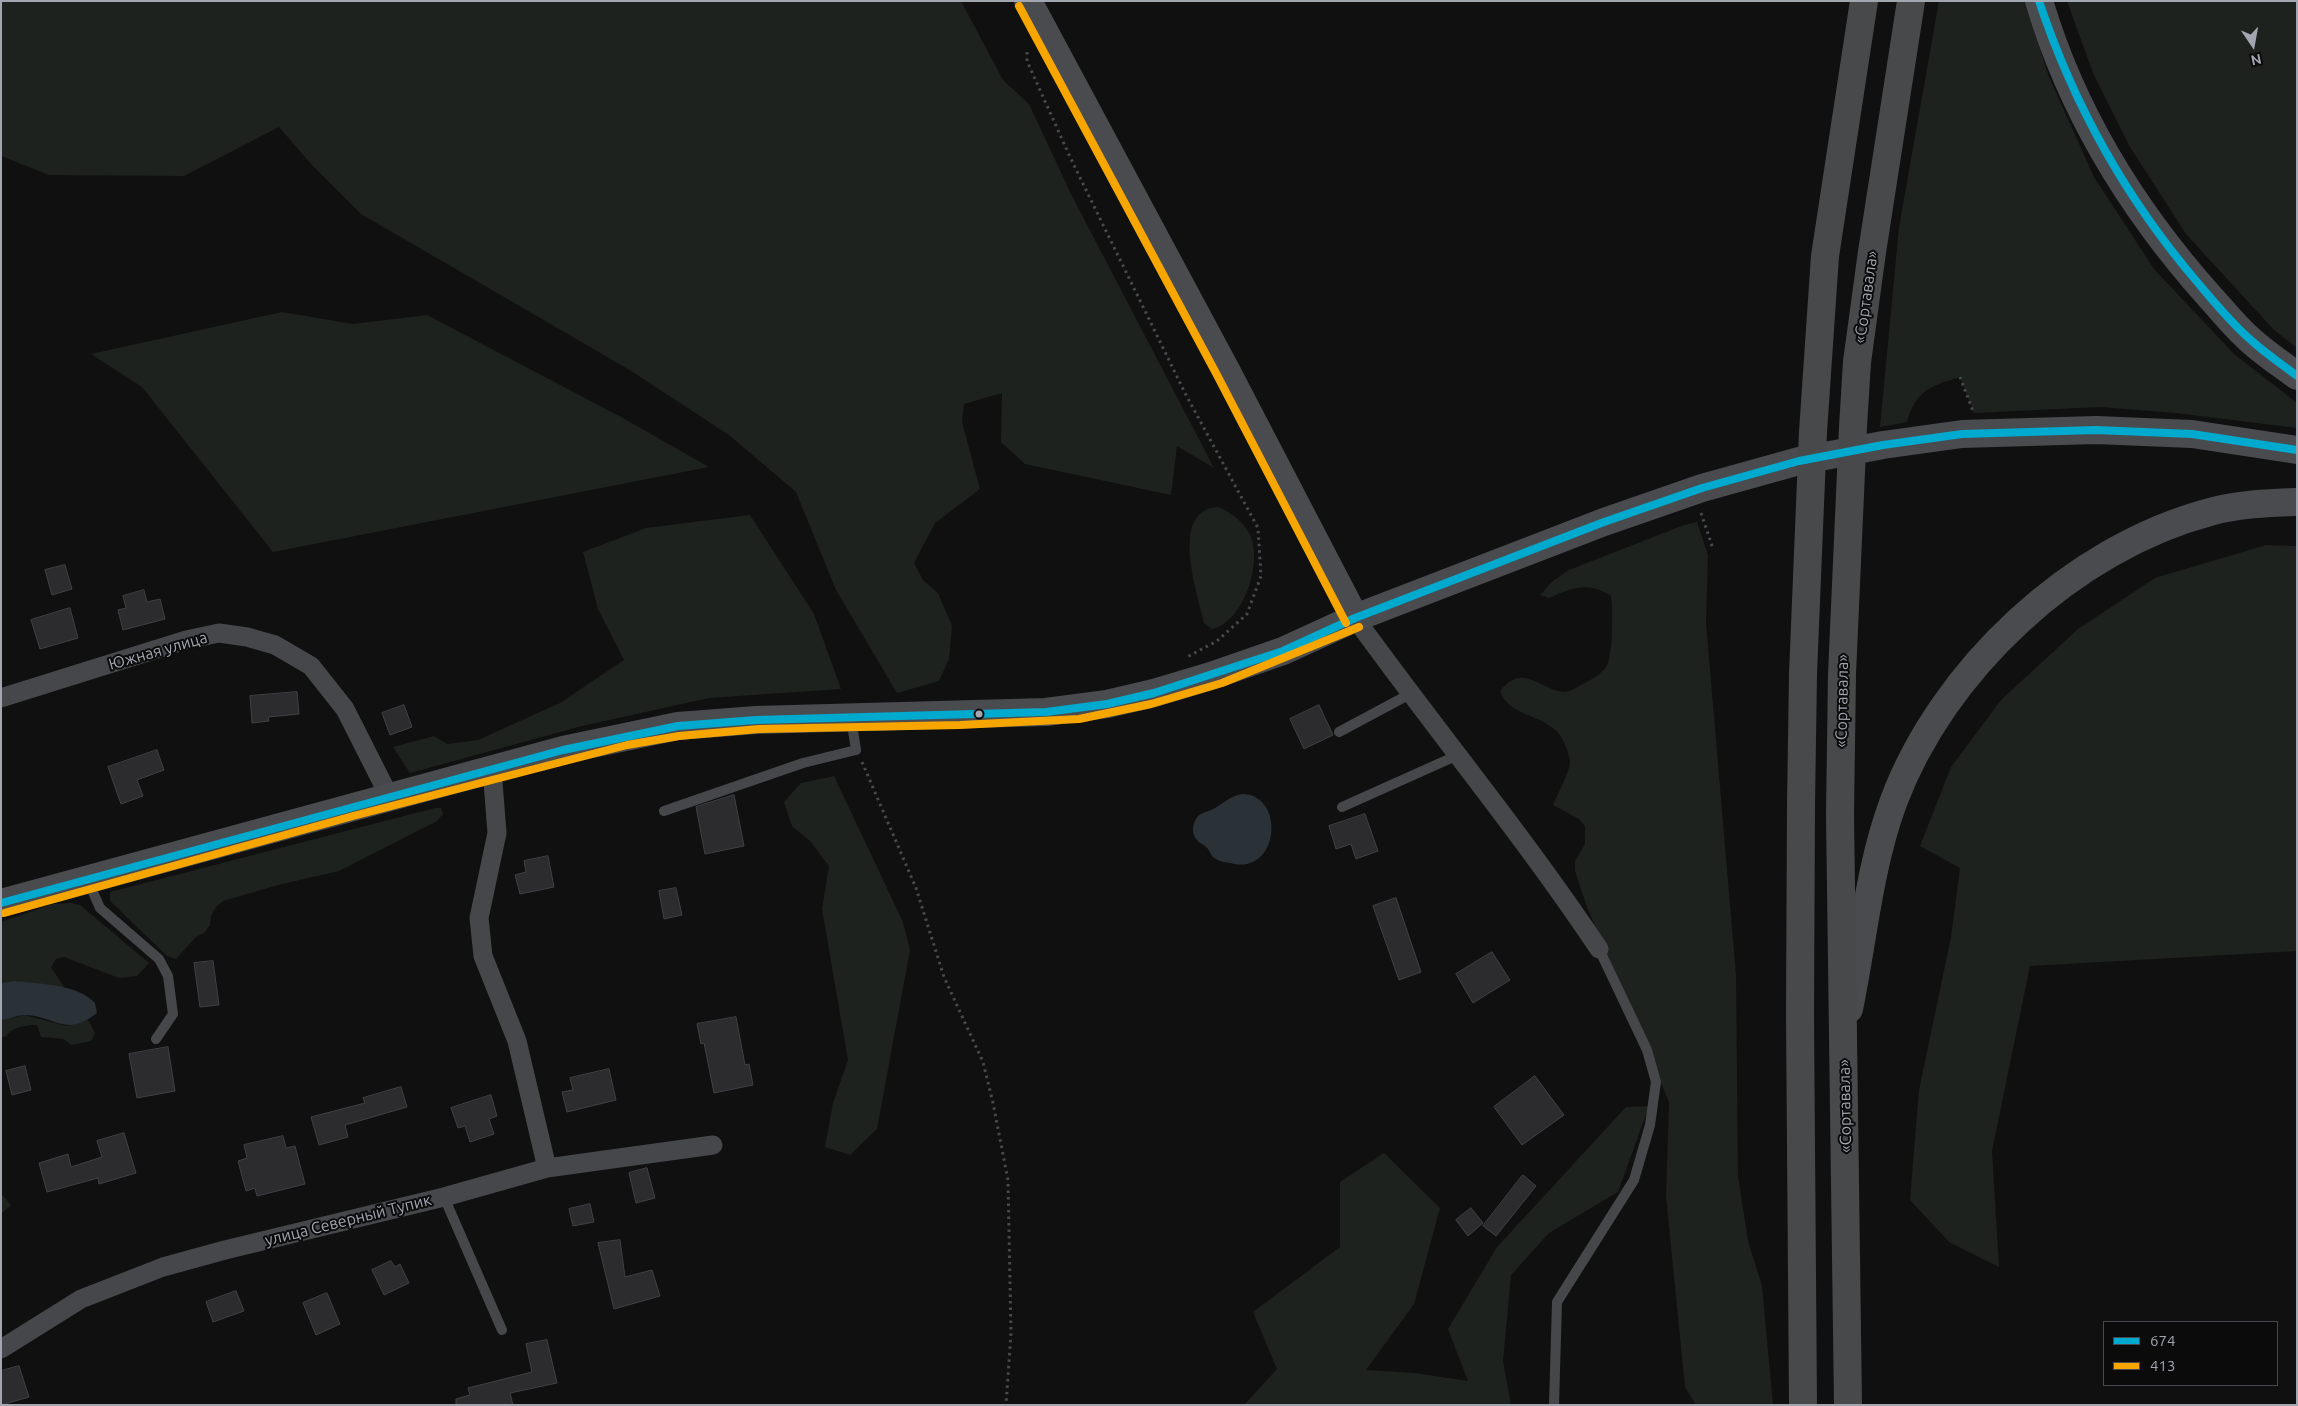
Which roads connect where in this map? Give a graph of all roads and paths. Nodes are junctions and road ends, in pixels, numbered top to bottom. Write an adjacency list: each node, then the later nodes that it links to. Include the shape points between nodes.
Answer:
1 (1028, 1): 13 (main road)
2 (1864, 1): 37 (highway, via 1825,256 1813,432 1801,814)
3 (1911, 1): 28 (highway, «Сортавала», via 1873,243 1856,381 1842,674 1840,814)
4 (2039, 1): 6 (main road, via 2051,42 2080,107 2120,178 2175,257 2246,336)
5 (1060, 134): 14 (path, via 1185,393 1258,528 1261,576 1247,614 1217,641)
6 (2297, 376)
7 (1960, 377): 8 (path)
8 (1971, 434): 9 (main road, via 2096,430 2192,434); 10 (main road, via 1883,445 1798,461)
9 (2297, 450)
10 (1698, 489): 12 (path); 13 (main road)
11 (2297, 502): 28 (main road, via 2211,511 2118,549 2019,619 1967,675 1918,745 1894,802 1879,846)
12 (1714, 549)
13 (1355, 618): 15 (street); 17 (main road, via 1283,651 1220,673 1106,704 1046,712)
14 (1180, 660)
15 (1410, 694): 18 (lane); 20 (street)
16 (1, 698): 22 (street, Южная улица, via 186,640 219,633 247,637 275,646 310,666 345,709)
17 (851, 718): 19 (lane); 21 (main road, via 678,726 604,740)
18 (1339, 732)
19 (856, 750): 24 (lane, via 803,763); 35 (path, via 916,888 944,977 983,1062 993,1103 1008,1180 1011,1333)
20 (1458, 755): 23 (lane); 27 (street, via 1553,879)
21 (492, 769): 22 (main road); 31 (street, via 497,833 479,918 483,956 517,1040)
22 (389, 796): 25 (main road)
23 (1342, 807)
24 (664, 811)
25 (88, 880): 26 (main road); 29 (lane, via 100,908 159,958 168,976 173,1014)
26 (1, 903)
27 (1599, 949): 36 (lane, via 1647,1050 1656,1082 1650,1125 1634,1180 1557,1302)
28 (1844, 1030): 38 (highway, «Сортавала»)
29 (156, 1039)
30 (713, 1145): 31 (street, улица Северный Тупик)
31 (547, 1168): 32 (street, улица Северный Тупик)
32 (444, 1197): 33 (lane); 34 (street, улица Северный Тупик, via 163,1267 81,1300)
33 (502, 1330)
34 (1, 1349)
35 (1006, 1405)
36 (1554, 1405)
37 (1803, 1405)
38 (1848, 1405)

